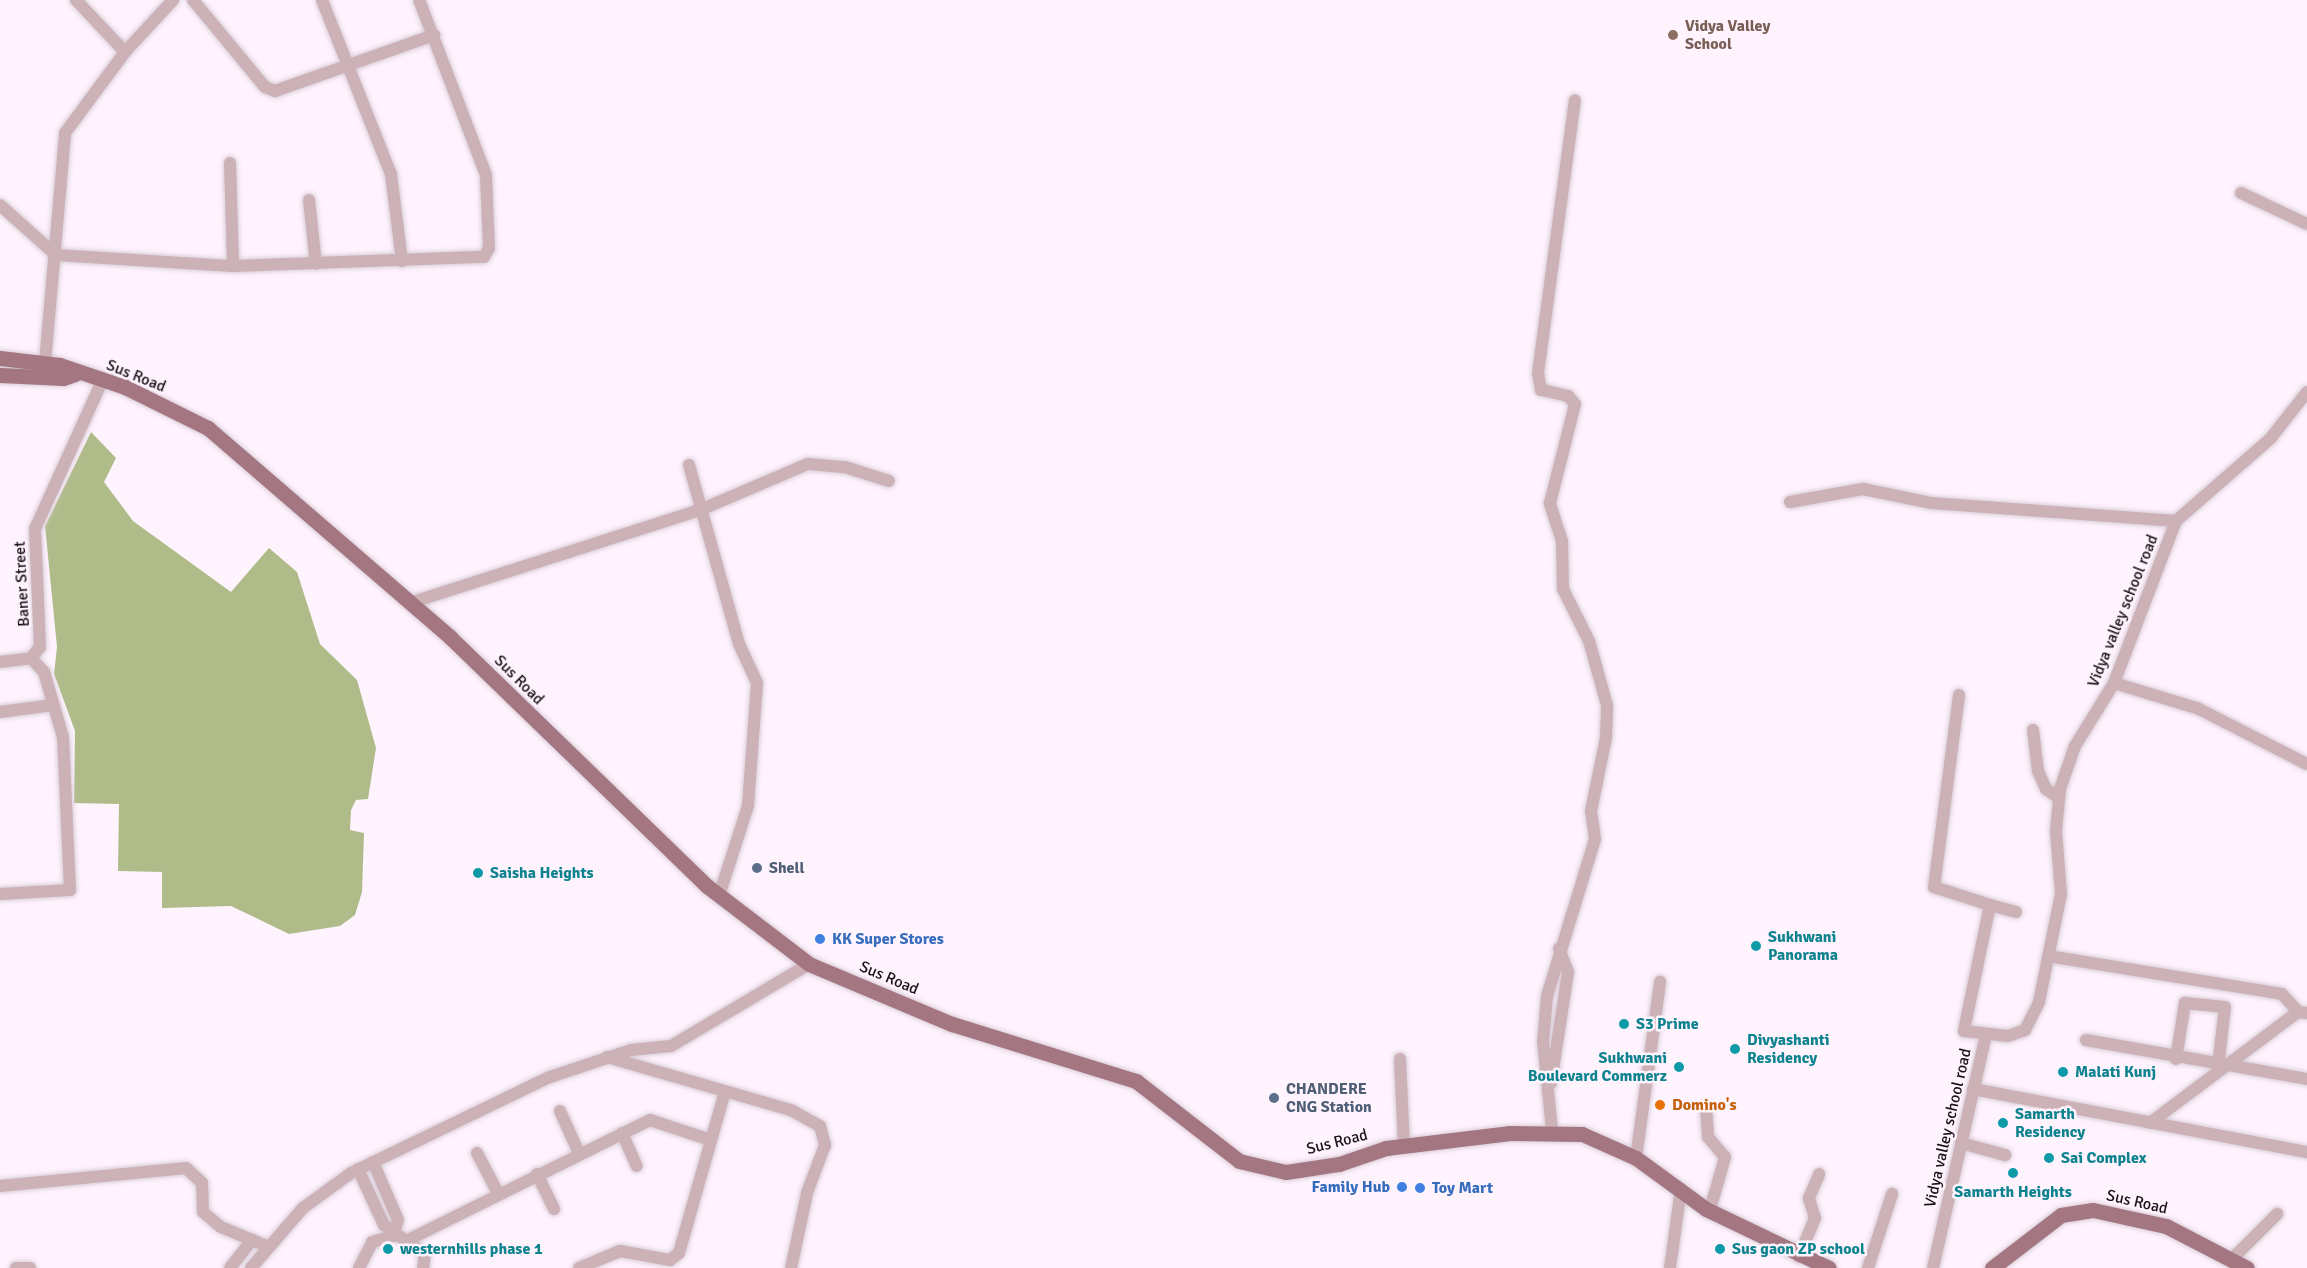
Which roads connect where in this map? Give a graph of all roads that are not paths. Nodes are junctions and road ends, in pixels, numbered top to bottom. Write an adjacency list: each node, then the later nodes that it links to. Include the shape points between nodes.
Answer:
1 (76, 0): 7 (street)
2 (173, 0): 7 (street)
3 (193, 0): 8 (street, via 270,90 284,91)
4 (322, 0): 8 (street)
5 (419, 0): 6 (street)
6 (434, 35): 8 (street); 16 (street, via 486,175 489,248 480,258)
7 (125, 52): 15 (street, via 65,133)
8 (349, 63): 16 (street, via 390,174)
9 (1575, 101): 60 (street, via 1538,373 1541,390 1568,396 1575,404 1551,503 1562,541 1563,589 1588,641 1607,705 1591,811 1596,839 1559,949 1543,1042)
10 (230, 162): 18 (street)
11 (2241, 193): 14 (street)
12 (309, 200): 17 (street)
13 (0, 205): 15 (street)
14 (2307, 224)
15 (57, 255): 18 (street); 20 (street)
16 (402, 261): 17 (street)
17 (316, 264): 18 (street)
18 (233, 266)
19 (0, 358): 20 (main road, Sus Road)
20 (45, 363): 21 (main road, Sus Road)
21 (75, 374): 22 (main road, Sus Road, via 63,378); 23 (main road, Sus Road)
22 (0, 375)
23 (102, 381): 30 (main road, Sus Road, via 208,428); 31 (street, Baner Street, via 35,529 42,628 40,647)
24 (2307, 392): 29 (street, Vidya valley school road, via 2270,439)
25 (689, 465): 28 (street)
26 (889, 481): 28 (street, via 845,467 808,464)
27 (1790, 502): 29 (street, via 1863,489 1931,503)
28 (700, 510): 30 (street); 41 (street, via 739,644 758,683 748,806)
29 (2176, 520): 33 (street, Vidya valley school road)
30 (410, 603): 41 (main road, Sus Road)
31 (31, 658): 32 (street); 35 (street, via 44,672)
32 (0, 662)
33 (2114, 683): 38 (street, via 2197,708); 39 (street, Vidya valley school road, via 2075,746)
34 (1959, 695): 42 (street, via 1934,887)
35 (54, 705): 36 (street); 40 (street, via 63,737 70,890)
36 (0, 712)
37 (2033, 730): 39 (street, via 2042,780)
38 (2307, 764)
39 (2059, 798): 44 (street, Vidya valley school road, via 2061,894)
40 (0, 894)
41 (719, 896): 45 (main road, Sus Road)
42 (1990, 905): 43 (street); 48 (street, via 1964,1031)
43 (2016, 912)
44 (2048, 956): 47 (street, via 2282,994); 48 (street, Vidya valley school road, via 2039,1002 2025,1030 2008,1036)
45 (809, 964): 51 (street, via 671,1046); 64 (main road, Sus Road, via 952,1024 1136,1081 1239,1161 1286,1172)
46 (1660, 982): 69 (street)
47 (2303, 1012): 53 (street)
48 (1986, 1035): 55 (street, Vidya valley school road)
49 (2086, 1040): 50 (street)
50 (2177, 1056): 53 (street); 53 (street, via 2185,1003 2224,1007)
51 (607, 1057): 56 (street); 70 (street, via 491,1101)
52 (1400, 1059): 64 (street)
53 (2220, 1065): 54 (street); 59 (street)
54 (2307, 1079)
55 (1973, 1089): 59 (street); 63 (street, Vidya valley school road)
56 (725, 1092): 62 (street); 94 (street, via 808,1117 826,1135)
57 (1706, 1107): 80 (street, via 1708,1137 1725,1157)
58 (561, 1111): 67 (street)
59 (2150, 1123): 65 (street)
60 (1552, 1130): 64 (main road, Sus Road); 69 (main road, Sus Road, via 1612,1144)
61 (622, 1133): 62 (street, via 655,1119); 67 (street); 71 (street)
62 (711, 1140): 93 (street, via 676,1257 620,1251)
63 (1961, 1143): 68 (street); 98 (street, Vidya valley school road)
64 (1404, 1146)
65 (2307, 1152)
66 (477, 1153): 77 (street)
67 (579, 1153): 73 (street)
68 (2005, 1155)
69 (1636, 1158): 76 (main road, Sus Road)
70 (373, 1162): 72 (street); 82 (street, via 398,1220)
71 (637, 1166)
72 (358, 1169): 82 (street, via 384,1226); 84 (street, via 327,1187)
73 (537, 1174): 77 (street); 79 (street)
74 (1819, 1174): 86 (street, via 1809,1198 1815,1218)
75 (0, 1186): 83 (street, via 186,1167 202,1183 203,1212 221,1227)
76 (1681, 1189): 80 (main road, Sus Road); 95 (street)
77 (498, 1193): 82 (street)
78 (1892, 1194): 97 (street)
79 (555, 1209)
80 (1710, 1210): 86 (main road, Sus Road)
81 (2277, 1214): 85 (street)
82 (399, 1236): 91 (street, via 372,1242); 92 (street, via 425,1254)
83 (252, 1240): 84 (street); 89 (street)
84 (269, 1247): 90 (street)
85 (2232, 1259): 99 (main road, Sus Road, via 2166,1226 2093,1210 2061,1215); 100 (main road, Sus Road)
86 (1807, 1262): 96 (main road, Sus Road)
87 (16, 1268): 88 (street)
88 (30, 1268)
89 (230, 1268)
90 (251, 1268)
91 (359, 1268)
92 (423, 1268)
93 (579, 1268)
94 (791, 1268)
95 (1670, 1268)
96 (1829, 1268)
97 (1868, 1268)
98 (1933, 1268)
99 (1992, 1268)
100 (2247, 1268)

